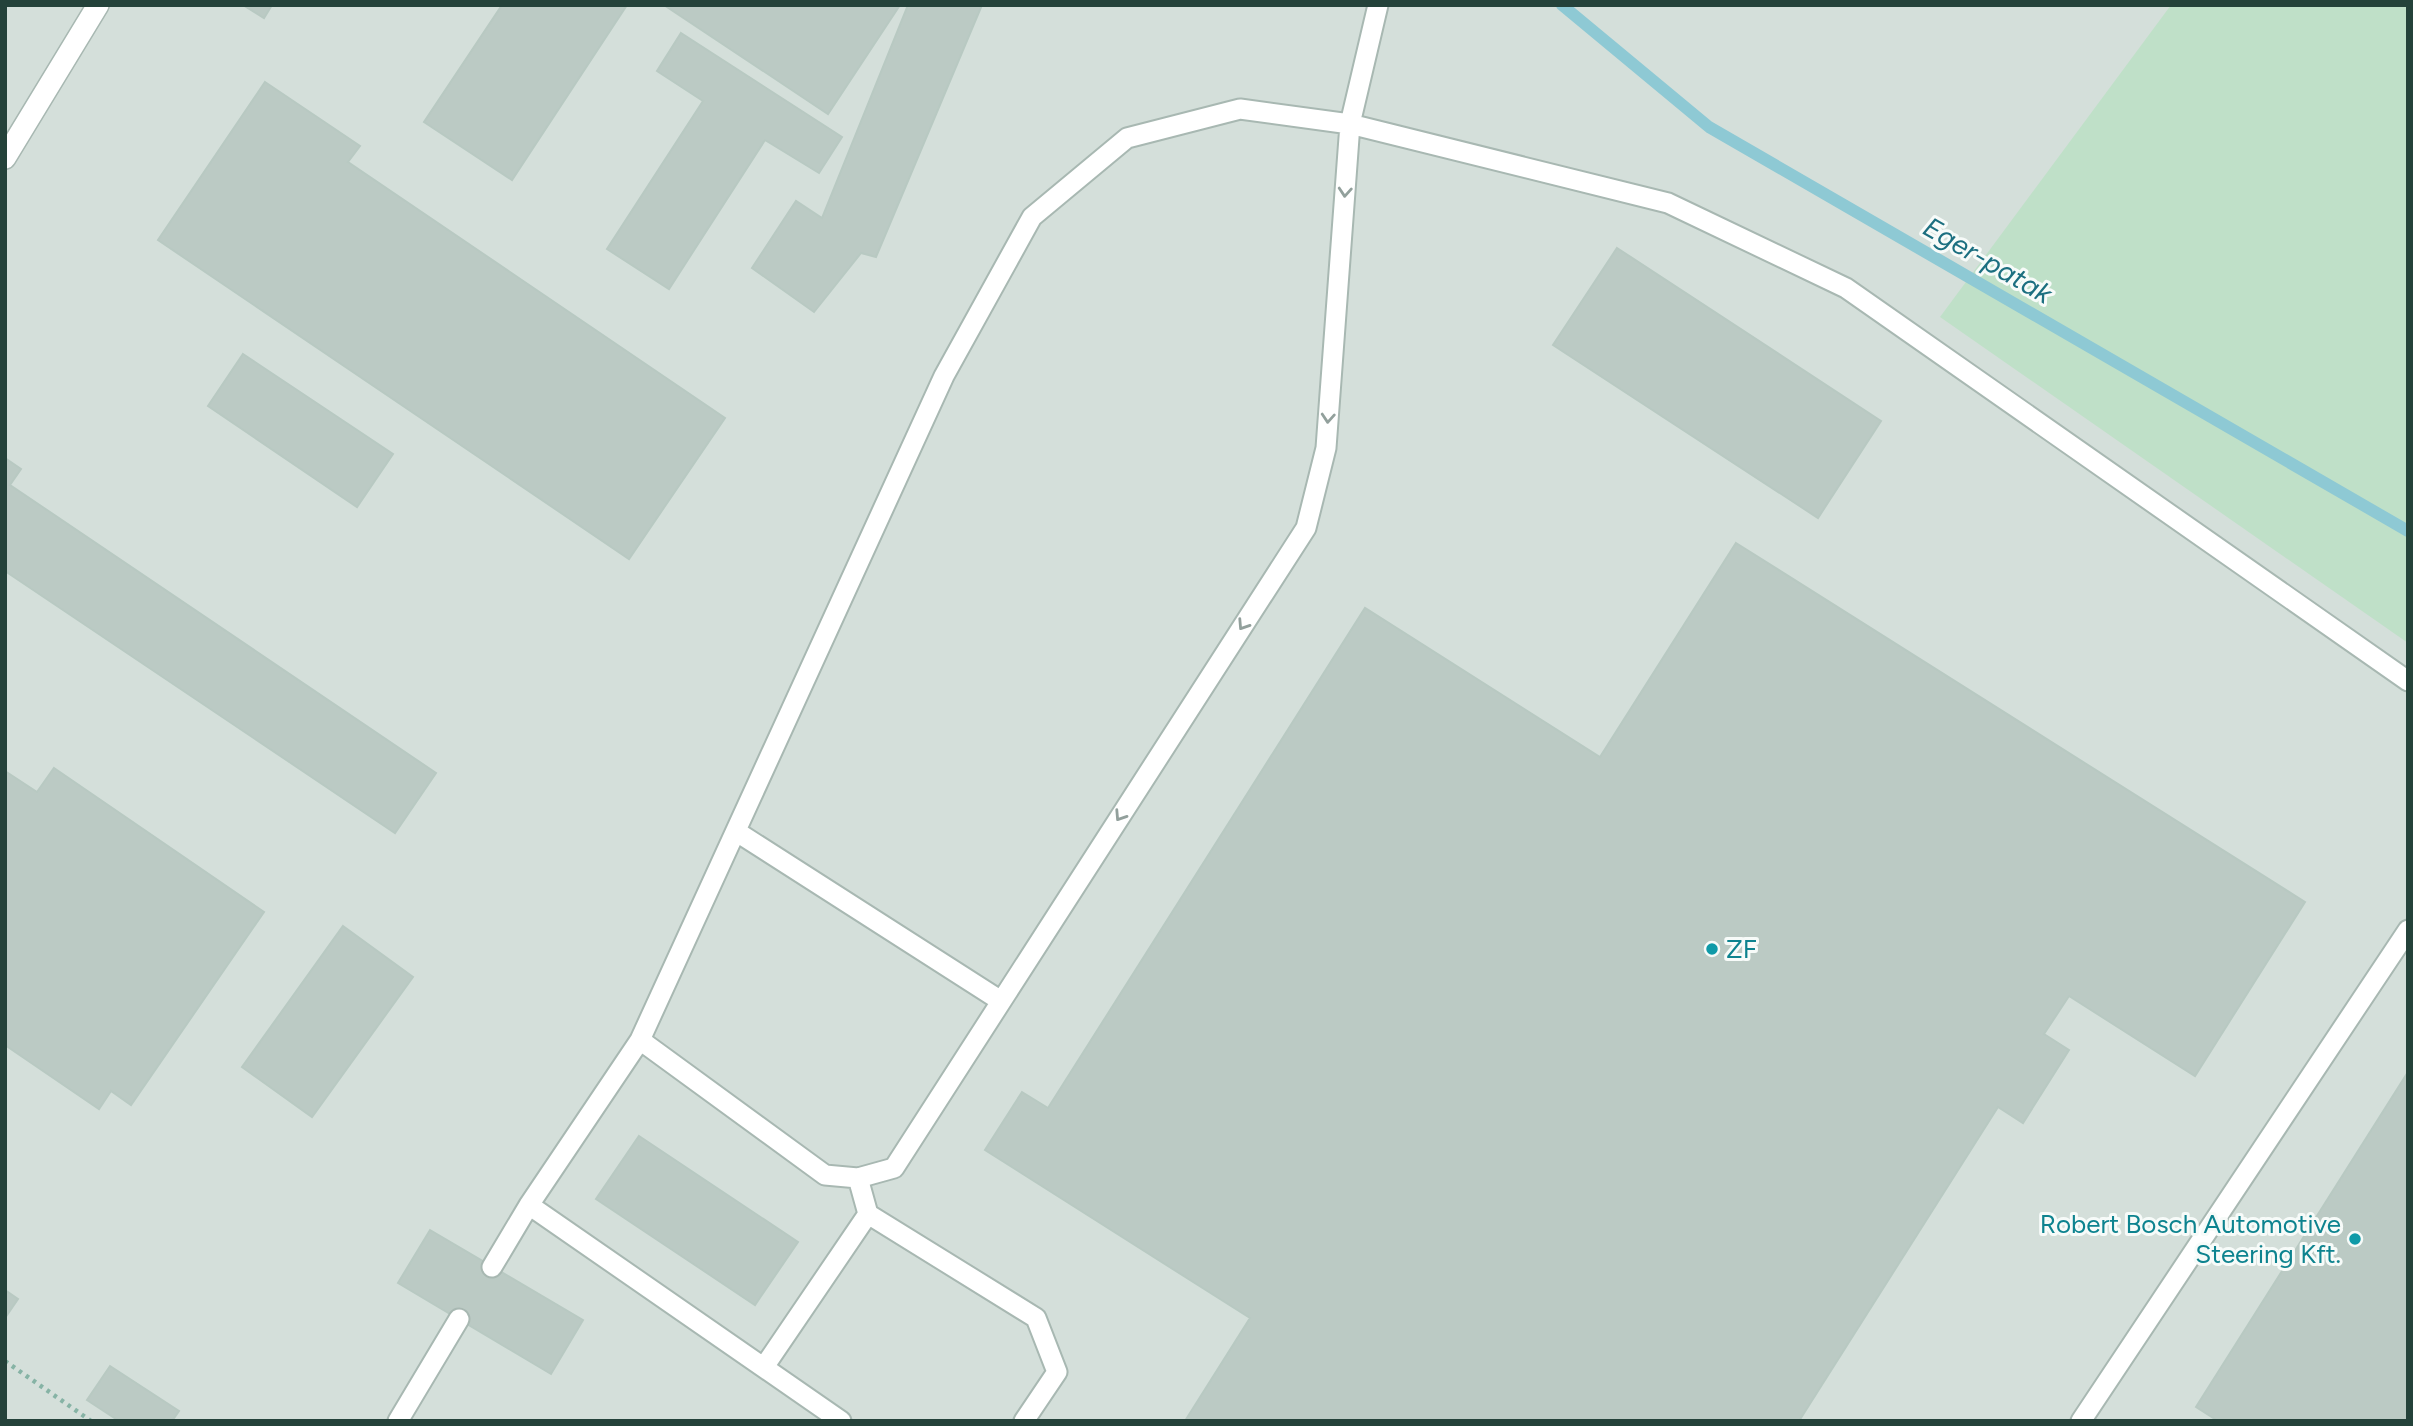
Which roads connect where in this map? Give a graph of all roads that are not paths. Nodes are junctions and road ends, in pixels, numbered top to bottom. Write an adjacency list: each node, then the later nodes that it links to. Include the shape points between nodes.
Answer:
1 (1378, 5): 3 (lane)
2 (93, 7): 4 (street)
3 (1350, 124): 5 (lane, via 1668,203 1846,288); 6 (lane, via 1240,109 1127,138 1032,217 944,376); 8 (lane, one-way to 8, via 1326,448 1306,528)
4 (5, 158)
5 (2408, 681)
6 (737, 832): 8 (lane); 9 (lane)
7 (2408, 930): 19 (lane)
8 (1001, 1001): 10 (lane, via 894,1168)
9 (640, 1040): 10 (lane, via 825,1175); 11 (lane)
10 (858, 1178): 12 (lane)
11 (529, 1205): 13 (lane); 15 (lane)
12 (868, 1214): 15 (lane); 18 (lane, via 1036,1318 1057,1372)
13 (492, 1267)
14 (459, 1319): 16 (lane)
15 (764, 1367): 17 (lane)
16 (398, 1421)
17 (841, 1421)
18 (1024, 1421)
19 (2081, 1421)

